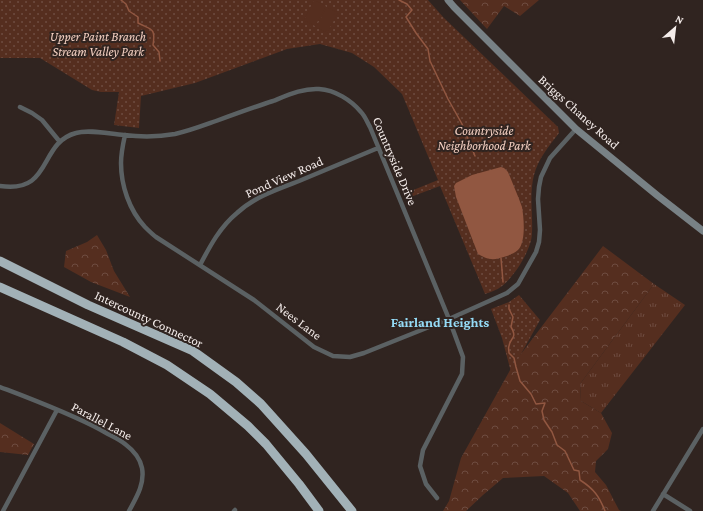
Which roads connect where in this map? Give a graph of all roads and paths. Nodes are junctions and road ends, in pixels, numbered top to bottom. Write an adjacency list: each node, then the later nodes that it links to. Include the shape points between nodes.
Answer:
1 (448, 0): 3 (main road, Briggs Chaney Road)
2 (20, 107): 5 (street, via 42,120)
3 (576, 129): 8 (main road, Briggs Chaney Road); 12 (street, Nees Lane, via 550,158 541,177 538,199 539,242 518,284 507,293)
4 (125, 135): 5 (street, Countryside Drive, via 76,132); 6 (street, Countryside Drive, via 150,137 175,134 300,91 319,89 349,100 361,112); 10 (street, Nees Lane, via 122,177 134,212 156,237)
5 (60, 142): 7 (street, Countryside Drive, via 35,179 18,186)
6 (378, 148): 10 (street, Pond View Road, via 251,202 225,224); 12 (street, Countryside Drive)
7 (0, 186)
8 (703, 231)
9 (0, 261): 21 (highway, Intercounty Connector, via 88,305 198,355 236,382 261,404)
10 (200, 265): 12 (street, Nees Lane, via 254,300 314,347 333,356 350,357 364,353)
11 (0, 287): 20 (highway, via 124,342 167,365 210,394 266,444)
12 (449, 319): 17 (street, Countryside Drive, via 463,357 462,374 423,450 420,466 426,484)
13 (0, 387): 14 (street, Parallel Lane)
14 (57, 410): 18 (street); 19 (street, Parallel Lane, via 124,443 137,454 143,474 138,495)
15 (703, 429): 16 (street)
16 (663, 494): 22 (street); 23 (street)
17 (437, 498)
18 (3, 511)
19 (130, 511)
20 (319, 511)
21 (352, 511)
22 (653, 511)
23 (690, 511)

